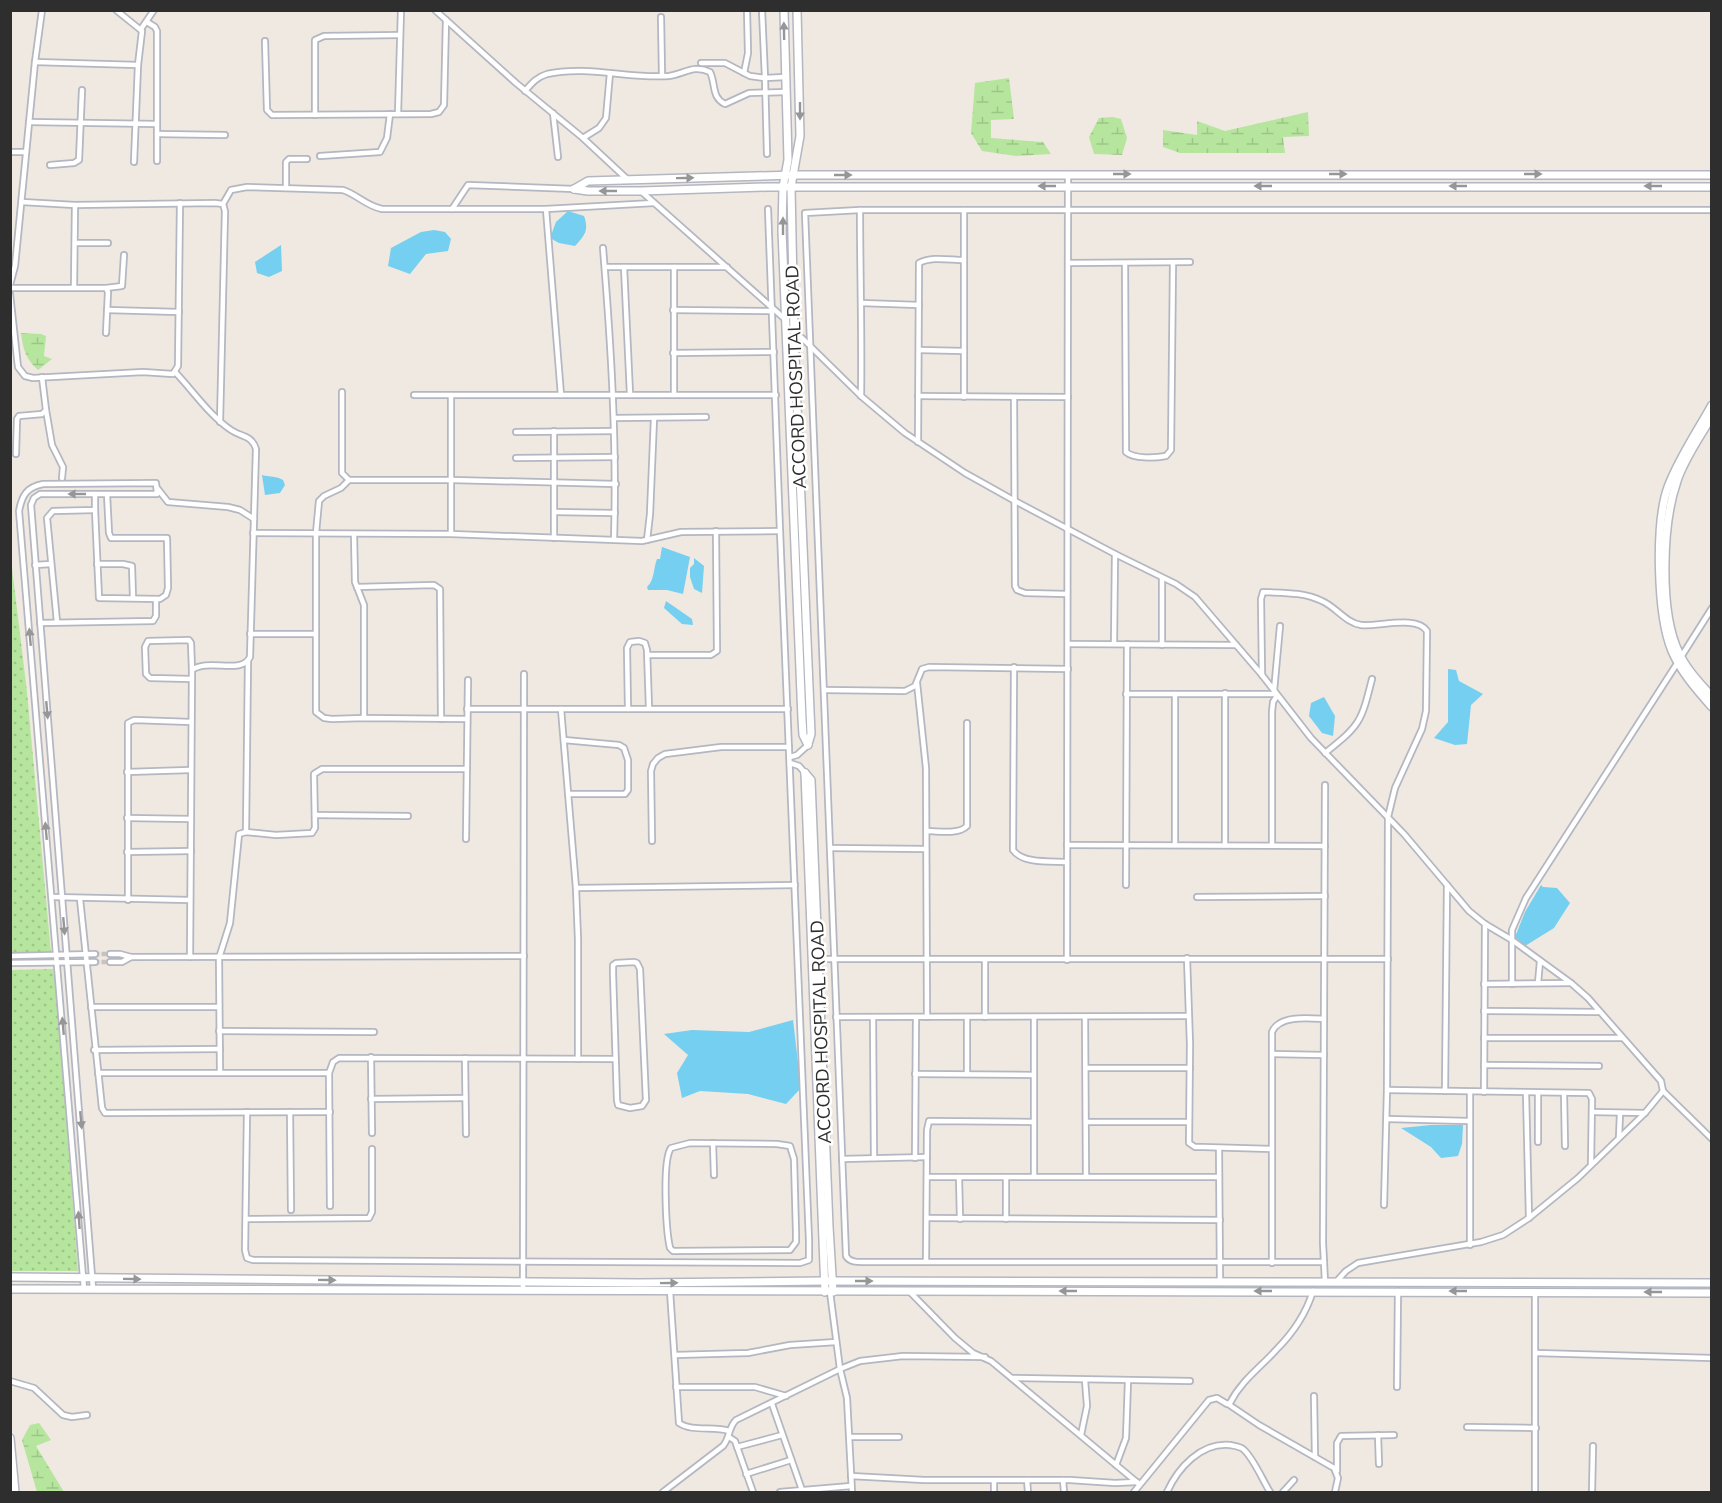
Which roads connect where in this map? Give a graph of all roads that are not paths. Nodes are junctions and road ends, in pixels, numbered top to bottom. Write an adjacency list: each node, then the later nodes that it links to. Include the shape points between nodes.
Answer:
1 (42, 10): 16 (street)
2 (116, 10): 13 (street)
3 (154, 10): 12 (street)
4 (401, 10): 14 (street)
5 (435, 10): 11 (street)
6 (747, 10): 20 (street, via 748,53)
7 (762, 10): 23 (street)
8 (784, 10): 22 (street, one-way to 8)
9 (796, 10): 49 (street, ACCORD HOSPITAL ROAD, one-way to 49, via 800,126)
10 (661, 17): 21 (street)
11 (446, 20): 25 (street); 30 (street, via 443,109 431,114)
12 (147, 22): 13 (street); 35 (street, via 157,29)
13 (141, 30): 18 (street)
14 (399, 35): 30 (street); 31 (street, via 324,36 315,40)
15 (265, 41): 31 (street, via 268,112 276,116)
16 (35, 62): 18 (street); 32 (street)
17 (701, 63): 20 (street, via 731,64)
18 (138, 65): 34 (street)
19 (610, 73): 21 (street); 25 (street, via 553,73 538,78); 38 (street, via 606,118)
20 (744, 73): 23 (street)
21 (662, 75): 26 (street, via 707,71 713,78 715,94 725,104 749,93)
22 (785, 77): 23 (street); 27 (street)
23 (765, 78): 26 (street)
24 (82, 90): 33 (street)
25 (525, 91): 28 (street)
26 (766, 92): 27 (street); 41 (street)
27 (786, 92): 51 (street)
28 (554, 113): 38 (street); 43 (street)
29 (390, 114): 30 (street); 31 (street); 42 (street, via 387,138 380,152)
30 (398, 114)
31 (315, 115)
32 (29, 122): 33 (street); 40 (street)
33 (82, 122): 34 (street); 47 (street, via 79,160)
34 (135, 123): 35 (street); 46 (street)
35 (157, 123): 36 (street)
36 (157, 134): 37 (street); 45 (street)
37 (225, 135)
38 (583, 138): 52 (street)
39 (10, 152): 40 (street)
40 (26, 152): 59 (street)
41 (767, 154)
42 (320, 156)
43 (558, 157)
44 (307, 159): 56 (street, via 286,162)
45 (157, 161)
46 (134, 162)
47 (50, 165)
48 (1068, 174): 49 (street, one-way to 48); 50 (street, one-way to 50); 55 (street)
49 (794, 175): 51 (street); 54 (street, ACCORD HOSPITAL ROAD)
50 (1712, 175)
51 (785, 176): 52 (street, one-way to 51); 54 (street)
52 (627, 179): 57 (street, via 588,181)
53 (1712, 186): 55 (street, one-way to 55)
54 (787, 187): 55 (street, one-way to 54); 58 (street); 94 (street, one-way to 54, via 782,231); 96 (street, ACCORD HOSPITAL ROAD)
55 (1068, 187): 69 (street)
56 (286, 188): 62 (street, via 238,188 231,190); 64 (street, via 343,190 382,209)
57 (574, 189): 58 (street, one-way to 57); 64 (street, via 468,185)
58 (641, 191): 60 (street)
59 (22, 202): 63 (street); 84 (street)
60 (654, 202): 65 (street); 83 (street)
61 (180, 203): 62 (street); 63 (street); 93 (street)
62 (223, 204): 123 (street)
63 (75, 205): 71 (street)
64 (452, 209): 65 (street)
65 (546, 209): 105 (street)
66 (768, 209): 92 (street)
67 (860, 210): 68 (street); 88 (street); 97 (street, via 805,213)
68 (964, 210): 69 (street); 75 (street)
69 (1069, 210): 70 (street); 78 (street)
70 (1712, 210)
71 (75, 243): 72 (street); 85 (street)
72 (108, 243)
73 (603, 248): 80 (street)
74 (124, 255): 86 (street, via 122,286)
75 (964, 260): 89 (street, via 919,263); 99 (street)
76 (1173, 262): 77 (street); 79 (street); 79 (street, via 1171,450 1166,456 1155,457 1130,456 1126,452)
77 (1190, 262)
78 (1069, 263): 79 (street); 116 (street)
79 (1125, 263)
80 (605, 267): 81 (street); 106 (street)
81 (624, 267): 82 (street); 107 (street)
82 (674, 267): 83 (street); 91 (street)
83 (727, 267): 92 (street)
84 (10, 286): 85 (street)
85 (74, 287): 86 (street)
86 (106, 288): 90 (street)
87 (10, 294): 103 (street, via 18,368 25,376)
88 (861, 303): 89 (street); 112 (street)
89 (919, 305): 98 (street)
90 (107, 310): 93 (street); 95 (street)
91 (673, 310): 92 (street); 101 (street)
92 (772, 310): 94 (street); 100 (street)
93 (179, 312): 102 (street)
94 (786, 320): 208 (street, via 802,719)
95 (106, 333)
96 (794, 333): 97 (street); 208 (street, ACCORD HOSPITAL ROAD, via 811,734)
97 (808, 344): 112 (street); 189 (street)
98 (919, 350): 99 (street); 113 (street)
99 (964, 351): 114 (street)
100 (774, 352): 101 (street); 111 (street)
101 (673, 353): 108 (street)
102 (176, 373): 103 (street); 123 (street)
103 (42, 377): 118 (street)
104 (342, 392): 133 (street, via 342,473)
105 (561, 394): 106 (street); 110 (street)
106 (613, 394): 107 (street); 121 (street)
107 (630, 394): 108 (street)
108 (674, 394): 111 (street)
109 (414, 395): 110 (street)
110 (451, 395): 134 (street)
111 (776, 395): 149 (street)
112 (861, 396): 127 (street)
113 (918, 396): 114 (street); 127 (street)
114 (964, 397): 115 (street)
115 (1014, 397): 116 (street); 142 (street)
116 (1068, 397): 147 (street)
117 (1712, 405): 178 (street, via 1672,479 1662,514 1663,609 1671,648)
118 (46, 410): 128 (street, via 42,414 19,416); 132 (street, via 52,445 63,467)
119 (706, 417): 122 (street)
120 (1712, 417): 178 (street, via 1677,478 1667,525 1668,605)
121 (614, 418): 122 (street); 125 (street)
122 (654, 418): 156 (street)
123 (220, 422): 146 (street, via 254,443)
124 (554, 431): 125 (street); 126 (street); 131 (street)
125 (614, 431): 129 (street)
126 (516, 432)
127 (918, 442): 142 (street)
128 (16, 454)
129 (615, 457): 131 (street); 136 (street)
130 (516, 458): 131 (street)
131 (554, 458): 135 (street)
132 (62, 478)
133 (348, 480): 134 (street); 151 (street, via 319,501)
134 (452, 480): 135 (street); 153 (street)
135 (554, 484): 136 (street); 144 (street)
136 (616, 484): 145 (street)
137 (157, 488): 138 (street, via 43,484); 140 (street); 146 (street, via 168,502 228,507)
138 (25, 492): 141 (street); 243 (street, one-way to 138, via 19,510)
139 (95, 494): 140 (street); 141 (street, one-way to 141, via 40,494); 143 (street)
140 (107, 494): 165 (street, via 111,538 167,538 168,588 165,595)
141 (34, 498): 160 (street, via 31,518)
142 (1015, 501): 147 (street); 163 (street, via 1017,590)
143 (95, 510): 158 (street, via 50,514 47,518); 159 (street)
144 (554, 512): 145 (street); 154 (street)
145 (615, 513): 155 (street)
146 (254, 519): 150 (street)
147 (1067, 529): 157 (street); 163 (street)
148 (716, 531): 149 (street); 156 (street, via 681,532); 177 (street, via 717,651 711,655)
149 (780, 531): 201 (street)
150 (254, 533): 151 (street); 170 (street)
151 (316, 533): 152 (street); 171 (street)
152 (354, 534): 153 (street); 162 (street)
153 (451, 534): 154 (street)
154 (554, 538): 155 (street)
155 (615, 540): 156 (street)
156 (647, 540)
157 (1115, 554): 161 (street); 173 (street)
158 (51, 564): 160 (street); 167 (street)
159 (97, 564): 164 (street, via 132,566); 164 (street, via 99,598)
160 (35, 565): 168 (street)
161 (1162, 578): 175 (street); 176 (street, via 1195,597)
162 (357, 587): 202 (street, via 364,605); 203 (street, via 434,585 440,589)
163 (1067, 594): 172 (street)
164 (133, 598): 165 (street)
165 (156, 598): 167 (street, via 153,621)
166 (1712, 608): 178 (street)
167 (57, 622): 168 (street)
168 (40, 623): 245 (street, one-way to 245)
169 (1280, 626): 193 (street)
170 (250, 634): 171 (street); 179 (street)
171 (315, 634): 202 (street, via 316,712 332,719)
172 (1068, 644): 173 (street); 181 (street)
173 (1114, 644): 174 (street)
174 (1127, 644): 175 (street); 191 (street)
175 (1162, 645): 176 (street)
176 (1237, 645): 184 (street)
177 (648, 656): 196 (street); 200 (street, via 645,643 627,644)
178 (1679, 660): 194 (street); 195 (street); 250 (street, via 1536,881 1517,915)
179 (248, 661): 182 (street, via 241,666 202,665); 224 (street)
180 (1014, 667): 181 (street); 188 (street, via 929,667 922,669); 237 (street, via 1013,850 1028,859)
181 (1068, 669): 228 (street)
182 (192, 670): 185 (street); 185 (street, via 189,640 148,641 146,674 150,678)
183 (524, 674): 198 (street)
184 (1262, 675): 193 (street); 220 (street, via 1263,592 1314,597 1358,625 1413,623 1425,628 1426,711 1422,729 1395,788)
185 (192, 679): 205 (street)
186 (468, 680): 197 (street)
187 (1372, 680): 210 (street, via 1360,720 1351,733)
188 (917, 683): 189 (street, via 899,691); 223 (street, via 926,754)
189 (824, 690): 233 (street)
190 (1225, 693): 192 (street); 193 (street); 227 (street)
191 (1126, 694): 192 (street); 229 (street)
192 (1175, 694): 230 (street)
193 (1276, 694): 210 (street); 231 (street, via 1272,712)
194 (1712, 697)
195 (1712, 707)
196 (649, 708): 200 (street); 201 (street)
197 (467, 709): 198 (street); 204 (street)
198 (524, 709): 199 (street); 257 (street)
199 (561, 709): 200 (street); 207 (street)
200 (628, 709)
201 (788, 709): 209 (street)
202 (364, 718): 203 (street)
203 (441, 718): 204 (street)
204 (467, 719): 212 (street)
205 (191, 722): 213 (street, via 131,720 126,728); 214 (street)
206 (967, 723): 223 (street, via 967,826 958,831)
207 (564, 740): 217 (street); 217 (street, via 620,745 628,760 625,794)
208 (808, 745): 211 (street)
209 (789, 747): 211 (street); 226 (street, via 707,748 658,758 651,771)
210 (1325, 753): 220 (street)
211 (790, 760): 215 (street); 238 (street)
212 (467, 769): 218 (street, via 322,769 314,774); 225 (street)
213 (127, 771): 214 (street); 221 (street)
214 (190, 771): 222 (street)
215 (806, 773): 262 (street, ACCORD HOSPITAL ROAD, via 811,780); 382 (street)
216 (1325, 785): 232 (street)
217 (568, 794): 241 (street)
218 (315, 815): 219 (street); 224 (street, via 314,831 308,834)
219 (408, 816)
220 (1388, 817): 240 (street); 265 (street)
221 (127, 818): 222 (street); 236 (street)
222 (191, 819): 235 (street)
223 (927, 831): 234 (street)
224 (246, 832): 260 (street, via 237,838 230,923)
225 (466, 839)
226 (652, 841)
227 (1225, 844): 230 (street); 231 (street)
228 (1067, 845): 229 (street); 237 (street)
229 (1127, 845): 230 (street); 239 (street)
230 (1176, 845)
231 (1272, 845): 232 (street)
232 (1325, 846): 242 (street)
233 (830, 848): 234 (street); 263 (street)
234 (926, 849): 266 (street)
235 (191, 851): 236 (street); 248 (street)
236 (127, 852): 247 (street)
237 (1067, 862): 268 (street)
238 (795, 885): 241 (street); 374 (street, via 810,1256 807,1262 800,1263)
239 (1126, 885)
240 (1447, 885): 249 (street); 318 (street)
241 (576, 888): 305 (street)
242 (1325, 896): 244 (street); 264 (street)
243 (52, 897): 245 (street); 255 (street)
244 (1197, 897)
245 (62, 898): 246 (street); 256 (street, one-way to 256)
246 (80, 899): 247 (street); 253 (street)
247 (128, 900): 248 (street)
248 (190, 900): 259 (street)
249 (1485, 924): 250 (street); 278 (street)
250 (1512, 940): 269 (street); 279 (street)
251 (95, 954): 253 (street)
252 (110, 954): 258 (street)
253 (85, 955): 256 (street); 272 (street)
254 (10, 956): 255 (street)
255 (57, 956): 256 (street); 270 (street)
256 (66, 956): 271 (street)
257 (524, 956): 260 (street); 304 (street)
258 (131, 957): 259 (street); 274 (street)
259 (190, 957): 260 (street)
260 (219, 958): 281 (street)
261 (1187, 958): 264 (street); 268 (street); 284 (street)
262 (819, 959): 263 (street); 382 (street, ACCORD HOSPITAL ROAD)
263 (833, 959): 266 (street); 285 (street)
264 (1324, 959): 265 (street); 293 (street)
265 (1388, 959): 317 (street)
266 (926, 960): 267 (street); 288 (street)
267 (985, 960): 268 (street); 290 (street)
268 (1066, 960)
269 (1540, 960): 276 (street); 277 (street)
270 (57, 962): 271 (street); 275 (street); 380 (street, one-way to 270)
271 (67, 962): 272 (street); 381 (street, one-way to 381)
272 (86, 962): 273 (street); 280 (street)
273 (95, 962)
274 (110, 962)
275 (10, 963)
276 (1538, 983): 277 (street); 279 (street)
277 (1571, 983): 283 (street)
278 (1484, 984): 279 (street); 282 (street)
279 (1512, 984)
280 (91, 1007): 281 (street); 299 (street)
281 (219, 1007): 294 (street)
282 (1484, 1011): 283 (street); 296 (street)
283 (1598, 1012): 297 (street)
284 (1188, 1016): 292 (street); 310 (street)
285 (836, 1017): 286 (street); 351 (street)
286 (873, 1017): 287 (street); 349 (street)
287 (916, 1017): 288 (street); 314 (street)
288 (927, 1017): 289 (street)
289 (967, 1017): 290 (street); 315 (street)
290 (986, 1017): 291 (street)
291 (1034, 1017): 292 (street); 316 (street)
292 (1085, 1017): 309 (street)
293 (1324, 1019): 300 (street, via 1278,1023 1272,1032); 301 (street)
294 (219, 1031): 295 (street); 298 (street)
295 (374, 1032)
296 (1484, 1038): 297 (street); 307 (street)
297 (1622, 1038): 319 (street, via 1661,1081)
298 (220, 1048): 299 (street); 311 (street)
299 (94, 1050): 312 (street)
300 (1272, 1054): 301 (street); 347 (street)
301 (1324, 1055): 377 (street)
302 (371, 1058): 303 (street); 313 (street, via 339,1058); 326 (street)
303 (465, 1058): 304 (street); 325 (street)
304 (523, 1059): 305 (street); 372 (street)
305 (578, 1059): 306 (street)
306 (615, 1059): 306 (street, via 618,1105 642,1106 646,1100 642,1003 640,969 634,962 613,965)
307 (1484, 1065): 308 (street); 321 (street)
308 (1599, 1066)
309 (1086, 1068): 310 (street); 336 (street)
310 (1190, 1068): 337 (street)
311 (220, 1072): 312 (street); 313 (street)
312 (98, 1073): 327 (street, via 102,1108 108,1113)
313 (329, 1073): 329 (street)
314 (915, 1074): 315 (street); 350 (street)
315 (967, 1074): 316 (street)
316 (1034, 1075): 335 (street)
317 (1387, 1090): 318 (street); 333 (street)
318 (1445, 1091): 320 (street)
319 (1663, 1091): 332 (street); 341 (street)
320 (1470, 1092): 321 (street); 334 (street)
321 (1484, 1092): 322 (street)
322 (1526, 1093): 324 (street); 364 (street)
323 (1564, 1093): 324 (street); 330 (street, via 1589,1093); 344 (street)
324 (1538, 1094): 342 (street)
325 (465, 1098): 326 (street); 339 (street)
326 (371, 1099): 338 (street)
327 (247, 1112): 328 (street); 367 (street)
328 (290, 1112): 329 (street); 362 (street)
329 (330, 1112): 361 (street)
330 (1592, 1112): 331 (street); 352 (street)
331 (1620, 1113): 332 (street); 340 (street)
332 (1645, 1113): 340 (street)
333 (1387, 1119): 334 (street); 360 (street)
334 (1469, 1121): 369 (street)
335 (1034, 1122): 348 (street, via 929,1121); 354 (street)
336 (1086, 1122): 337 (street); 355 (street)
337 (1188, 1122): 345 (street, via 1190,1145)
338 (372, 1133)
339 (466, 1134)
340 (1619, 1137): 352 (street)
341 (1712, 1139)
342 (1538, 1142)
343 (713, 1143): 353 (street); 370 (street, via 682,1144 667,1153 669,1244 673,1251); 371 (street, via 787,1144 793,1152 794,1247 786,1251)
344 (1565, 1146)
345 (1219, 1148): 347 (street); 359 (street)
346 (372, 1149): 367 (street, via 373,1200 369,1218)
347 (1272, 1149): 378 (street)
348 (927, 1157): 350 (street); 356 (street)
349 (874, 1158): 350 (street); 351 (street)
350 (915, 1158)
351 (842, 1159): 375 (street, via 848,1260)
352 (1591, 1165): 364 (street)
353 (714, 1175)
354 (1034, 1176): 355 (street); 358 (street)
355 (1086, 1176): 359 (street)
356 (927, 1177): 357 (street); 363 (street)
357 (958, 1177): 358 (street); 365 (street)
358 (1006, 1177): 366 (street)
359 (1220, 1177): 368 (street)
360 (1384, 1205)
361 (330, 1206)
362 (291, 1210)
363 (927, 1218): 365 (street); 375 (street)
364 (1529, 1218): 369 (street, via 1503,1235)
365 (960, 1219): 366 (street)
366 (1006, 1219): 368 (street)
367 (246, 1220): 372 (street, via 245,1255 253,1260)
368 (1220, 1220): 376 (street)
369 (1470, 1245): 385 (street, via 1358,1263)
370 (723, 1250): 371 (street); 373 (street)
371 (732, 1250): 374 (street)
372 (523, 1261): 373 (street); 387 (street)
373 (724, 1262): 374 (street)
374 (732, 1262)
375 (926, 1262): 376 (street)
376 (1220, 1262): 378 (street); 383 (street)
377 (1324, 1262): 378 (street); 384 (street)
378 (1272, 1263)
379 (10, 1277): 380 (street)
380 (83, 1278): 381 (street); 389 (street)
381 (93, 1278): 387 (street, one-way to 387); 390 (street)
382 (829, 1281): 383 (street, one-way to 383); 387 (street, one-way to 382); 394 (street)
383 (1220, 1282): 384 (street)
384 (1325, 1282): 385 (street)
385 (1336, 1282): 386 (street)
386 (1712, 1283)
387 (523, 1287): 390 (street); 391 (street)
388 (10, 1289): 389 (street)
389 (84, 1289): 390 (street)
390 (93, 1289)
391 (670, 1291): 394 (street); 400 (street)
392 (1313, 1291): 393 (street); 395 (street, one-way to 395); 414 (street, via 1297,1325)
393 (1398, 1291): 396 (street, one-way to 393); 410 (street)
394 (829, 1292): 395 (street); 398 (street)
395 (910, 1292): 401 (street, via 968,1350)
396 (1535, 1292): 397 (street, one-way to 396); 399 (street)
397 (1712, 1293)
398 (836, 1342): 400 (street, via 790,1344 748,1353); 403 (street)
399 (1536, 1353): 402 (street); 417 (street)
400 (675, 1355): 409 (street)
401 (985, 1357): 403 (street, via 881,1358); 404 (street)
402 (1712, 1358)
403 (840, 1369): 411 (street); 424 (street, via 847,1398)
404 (1012, 1378): 405 (street); 420 (street)
405 (1085, 1380): 407 (street); 420 (street, via 1087,1406)
406 (10, 1381): 415 (street, via 34,1388 63,1416)
407 (1128, 1381): 408 (street); 432 (street, via 1126,1438)
408 (1190, 1381)
409 (676, 1387): 411 (street, via 755,1387); 418 (street, via 681,1425)
410 (1397, 1387)
411 (787, 1396): 413 (street)
412 (1314, 1396): 429 (street)
413 (772, 1404): 418 (street, via 736,1420); 419 (street)
414 (1227, 1404): 429 (street); 440 (street, via 1217,1398 1209,1400)
415 (87, 1415)
416 (1467, 1427): 417 (street)
417 (1536, 1428): 456 (street)
418 (729, 1431): 423 (street)
419 (782, 1434): 428 (street); 430 (street)
420 (1081, 1435): 432 (street)
421 (1378, 1435): 422 (street); 431 (street); 433 (street, via 1339,1437)
422 (1394, 1435)
423 (729, 1437): 428 (street); 444 (street, via 723,1446)
424 (849, 1437): 425 (street); 435 (street)
425 (899, 1437)
426 (10, 1438): 443 (street)
427 (1593, 1446): 457 (street)
428 (737, 1447): 434 (street)
429 (1315, 1457): 433 (street)
430 (791, 1460): 434 (street); 442 (street)
431 (1379, 1464)
432 (1116, 1465): 440 (street)
433 (1337, 1471): 455 (street)
434 (746, 1474): 445 (street)
435 (851, 1476): 439 (street); 441 (street)
436 (1027, 1480): 437 (street); 439 (street); 449 (street)
437 (1063, 1480): 440 (street); 450 (street)
438 (1294, 1480): 454 (street)
439 (994, 1481): 448 (street)
440 (1138, 1483): 451 (street)
441 (851, 1486): 442 (street); 447 (street)
442 (802, 1490): 446 (street)
443 (15, 1492)
444 (663, 1492)
445 (753, 1492)
446 (780, 1492)
447 (852, 1492)
448 (994, 1492)
449 (1028, 1492)
450 (1064, 1492)
451 (1134, 1492)
452 (1167, 1492): 453 (street, via 1200,1452 1226,1445 1245,1450)
453 (1270, 1492)
454 (1283, 1492)
455 (1335, 1492)
456 (1535, 1492)
457 (1592, 1492)

